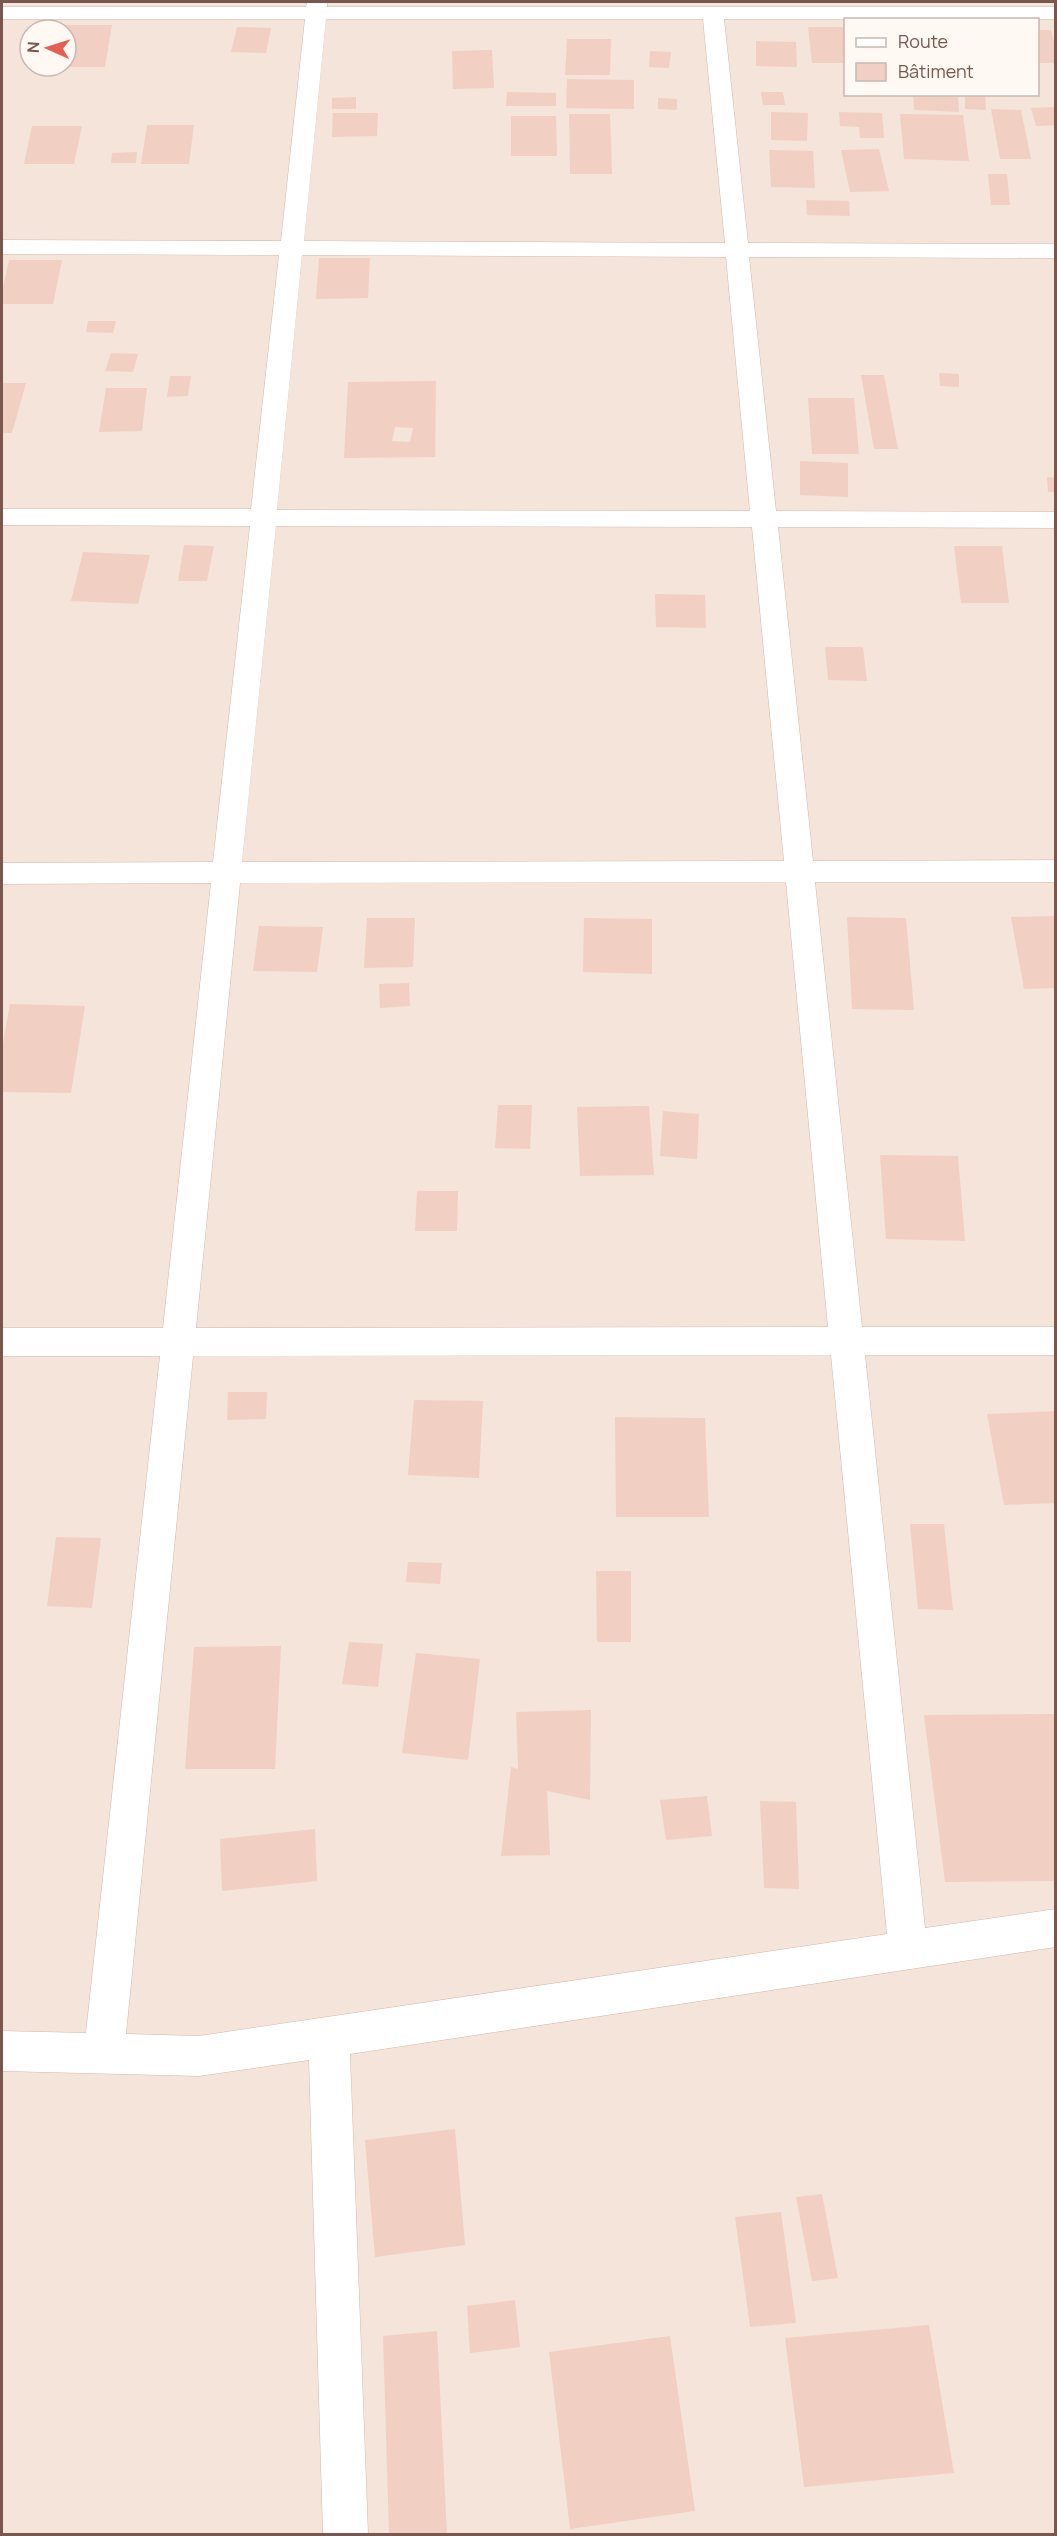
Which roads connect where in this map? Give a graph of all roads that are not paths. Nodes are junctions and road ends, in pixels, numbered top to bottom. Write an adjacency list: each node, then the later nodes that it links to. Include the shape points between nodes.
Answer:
1 (317, 7): 2 (street); 3 (street); 6 (street)
2 (2, 13)
3 (713, 13): 4 (street); 7 (street)
4 (1056, 13)
5 (2, 247): 6 (street)
6 (292, 248): 7 (street); 10 (street)
7 (736, 250): 8 (street); 11 (street)
8 (1056, 251)
9 (2, 517): 10 (street)
10 (264, 518): 11 (street); 16 (street)
11 (764, 519): 12 (street); 14 (street)
12 (1056, 520)
13 (1056, 871): 14 (street)
14 (799, 872): 16 (street); 17 (street)
15 (2, 873): 16 (street)
16 (226, 873): 20 (street)
17 (847, 1341): 18 (street); 20 (street); 22 (street)
18 (1056, 1341)
19 (2, 1342): 20 (street)
20 (178, 1342): 25 (street)
21 (1056, 1928): 22 (street)
22 (908, 1951): 23 (street)
23 (329, 2036): 25 (street, via 199,2056); 26 (street)
24 (2, 2051): 25 (street)
25 (104, 2054)
26 (346, 2535)

